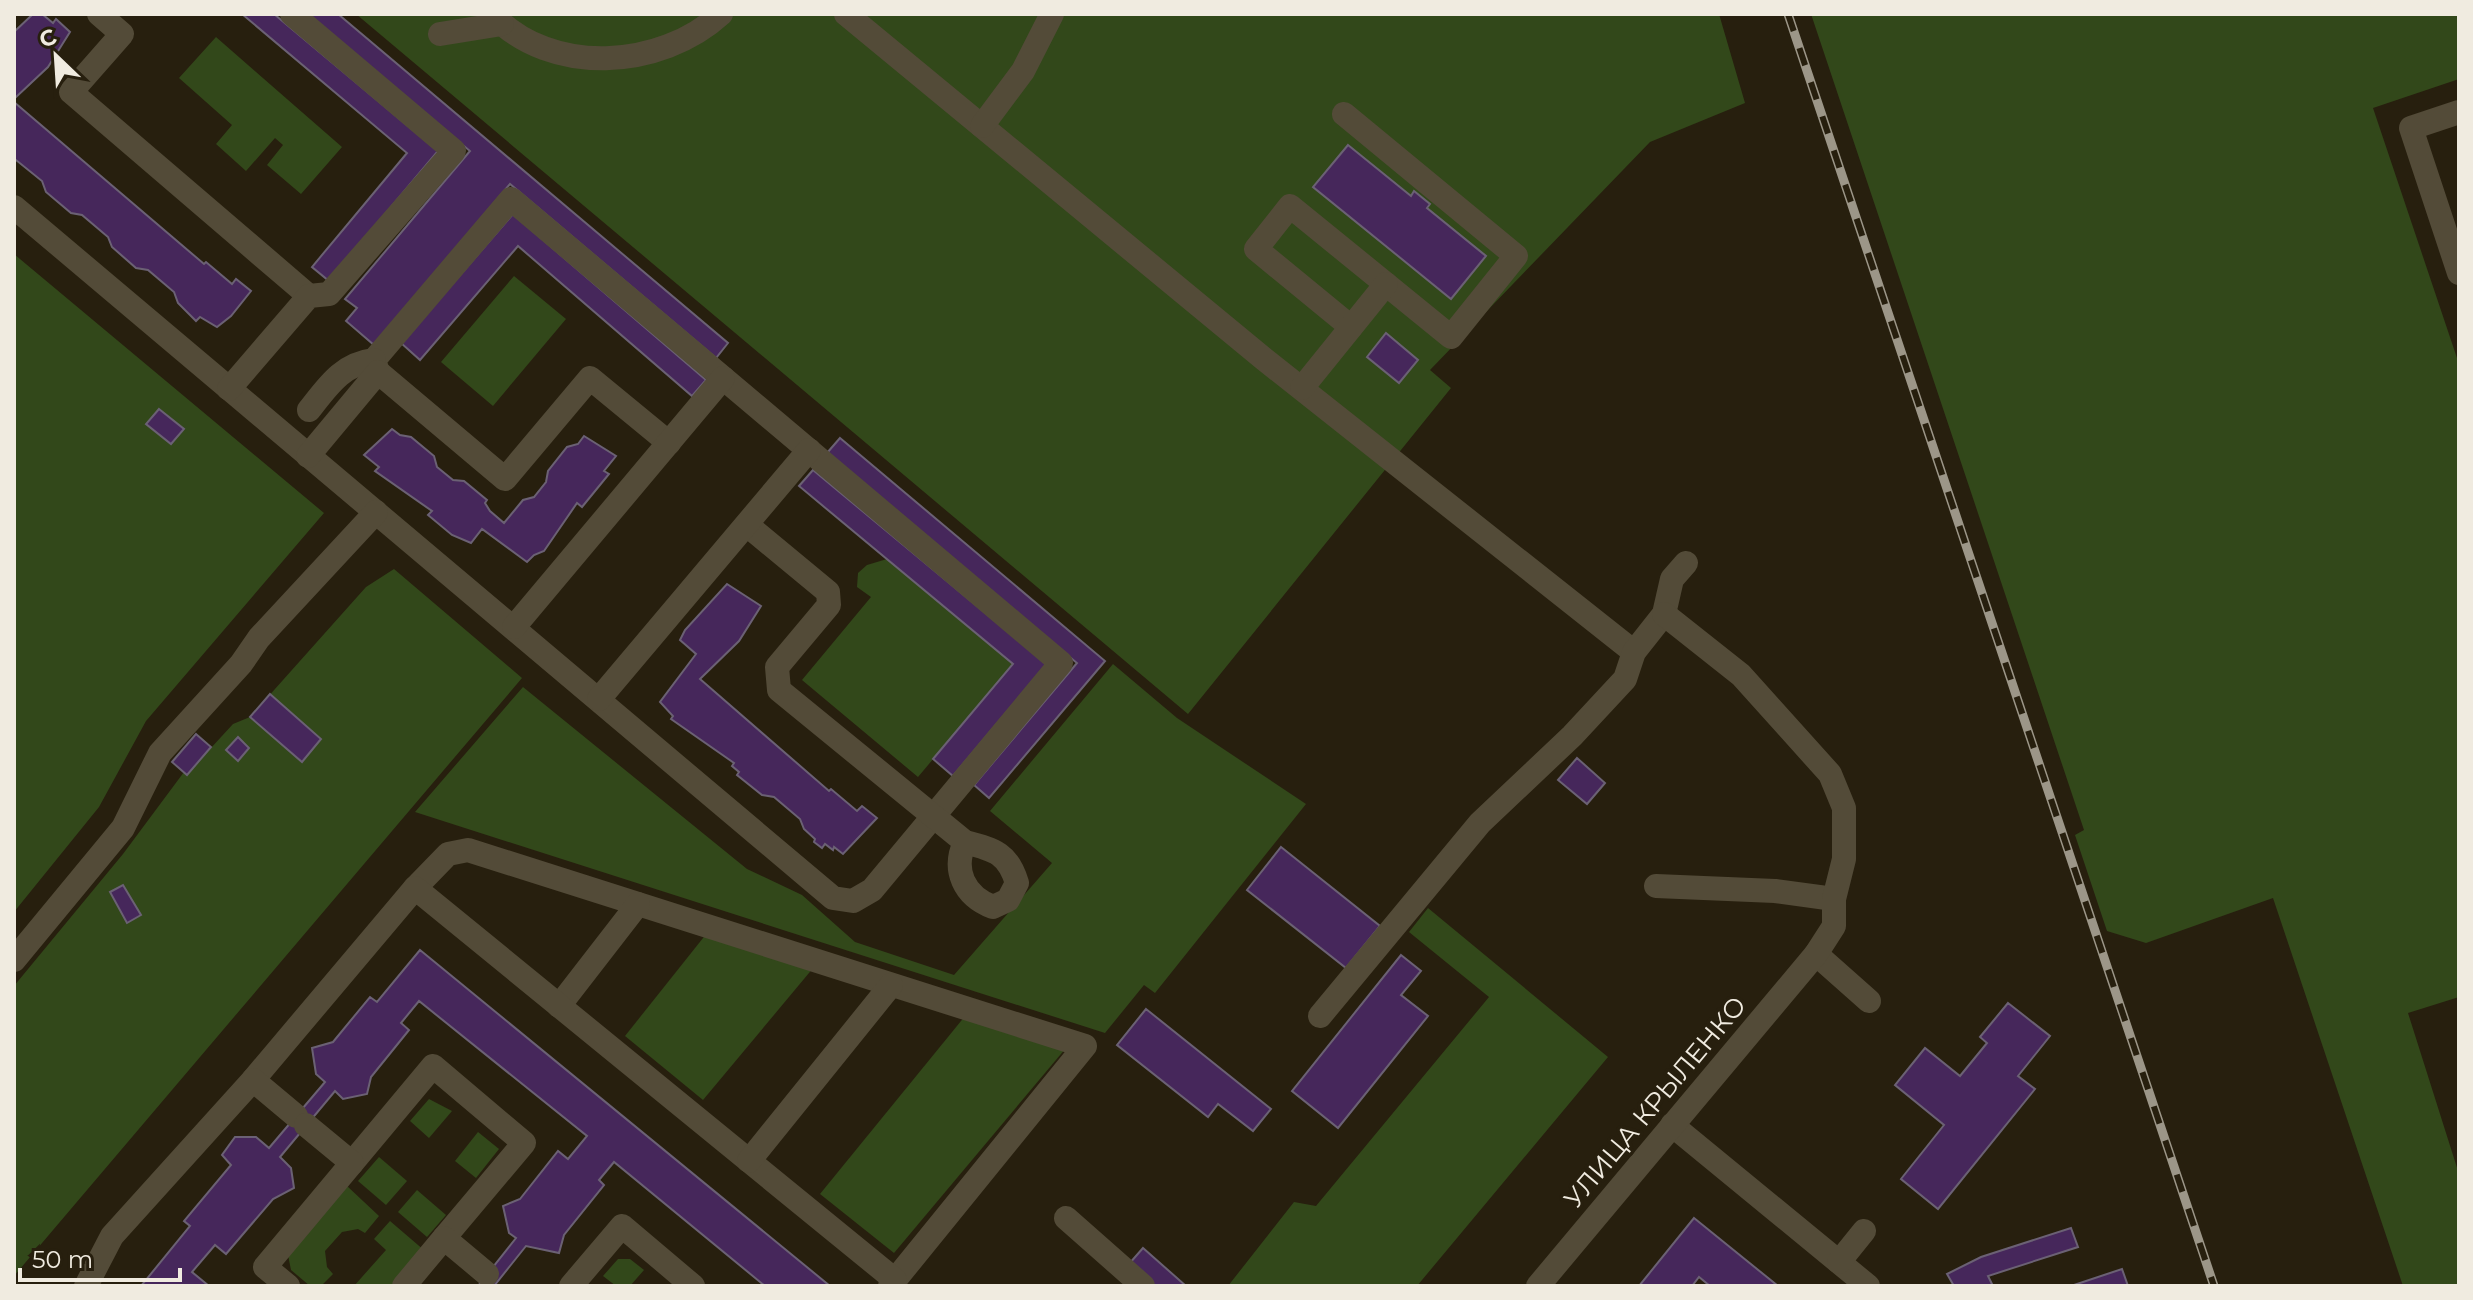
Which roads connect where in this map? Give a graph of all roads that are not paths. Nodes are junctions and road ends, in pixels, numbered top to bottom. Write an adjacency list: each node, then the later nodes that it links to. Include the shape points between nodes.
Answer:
1 (99, 14): 14 (street, via 122,34 71,92)
2 (292, 14): 14 (street, via 454,151 329,294)
3 (721, 14): 6 (street, via 702,31 653,54 601,60 548,50)
4 (846, 14): 10 (street)
5 (1052, 14): 10 (street, via 1023,71)
6 (497, 19): 7 (street)
7 (440, 34)
8 (2459, 112): 12 (street, via 2411,128)
9 (1344, 114): 13 (street, via 1367,147 1516,256 1451,337)
10 (982, 126): 18 (street)
11 (14, 207): 19 (street)
12 (2459, 273)
13 (1386, 284): 15 (street); 15 (street, via 1290,206 1281,217 1256,249)
14 (309, 296): 19 (street)
15 (1351, 327): 18 (street)
16 (376, 366): 17 (street, via 511,199); 20 (street, via 355,362); 21 (street, via 505,479 590,378); 23 (street)
17 (723, 378): 21 (street); 22 (street)
18 (1302, 388): 29 (street)
19 (229, 389): 23 (street)
20 (309, 410)
21 (669, 443): 28 (street)
22 (809, 450): 25 (street); 31 (street, via 1061,663)
23 (308, 456): 24 (street)
24 (380, 516): 28 (street); 38 (street, via 259,638 160,753 123,828)
25 (747, 525): 30 (street); 31 (street, via 828,592 829,605 777,667 779,690)
26 (1686, 563): 27 (street, via 1672,579)
27 (1664, 614): 29 (street); 35 (street, УЛИЦА КРЫЛЕНКО, via 1741,675 1830,774 1844,808 1844,859)
28 (514, 627): 30 (street)
29 (1634, 652): 42 (street, via 1625,679 1480,823)
30 (599, 699): 31 (street, via 833,898 853,901 872,890)
31 (932, 816): 32 (street)
32 (965, 842)
33 (1656, 886): 35 (street)
34 (415, 888): 36 (street, via 448,854 468,850); 41 (street); 43 (street)
35 (1834, 899): 37 (street, УЛИЦА КРЫЛЕНКО, via 1834,926)
36 (638, 904): 39 (street); 41 (street)
37 (1816, 954): 40 (street); 44 (street, УЛИЦА КРЫЛЕНКО)
38 (14, 960)
39 (891, 985): 45 (street); 52 (street, via 1085,1046)
40 (1869, 1001)
41 (559, 1006): 45 (street)
42 (1320, 1016)
43 (253, 1080): 46 (street); 53 (street, via 112,1236)
44 (1672, 1125): 50 (street); 59 (street, УЛИЦА КРЫЛЕНКО)
45 (749, 1161): 52 (street)
46 (352, 1163): 49 (street, via 433,1066 524,1143); 54 (street, via 265,1267)
47 (1066, 1218): 58 (street)
48 (1864, 1231): 50 (street)
49 (444, 1238): 51 (street); 55 (street)
50 (1839, 1262): 60 (street)
51 (496, 1281)
52 (893, 1283)
53 (86, 1286)
54 (288, 1286)
55 (404, 1286)
56 (571, 1286): 57 (street, via 622,1226)
57 (693, 1286)
58 (1143, 1286)
59 (1538, 1286)
60 (1868, 1286)

